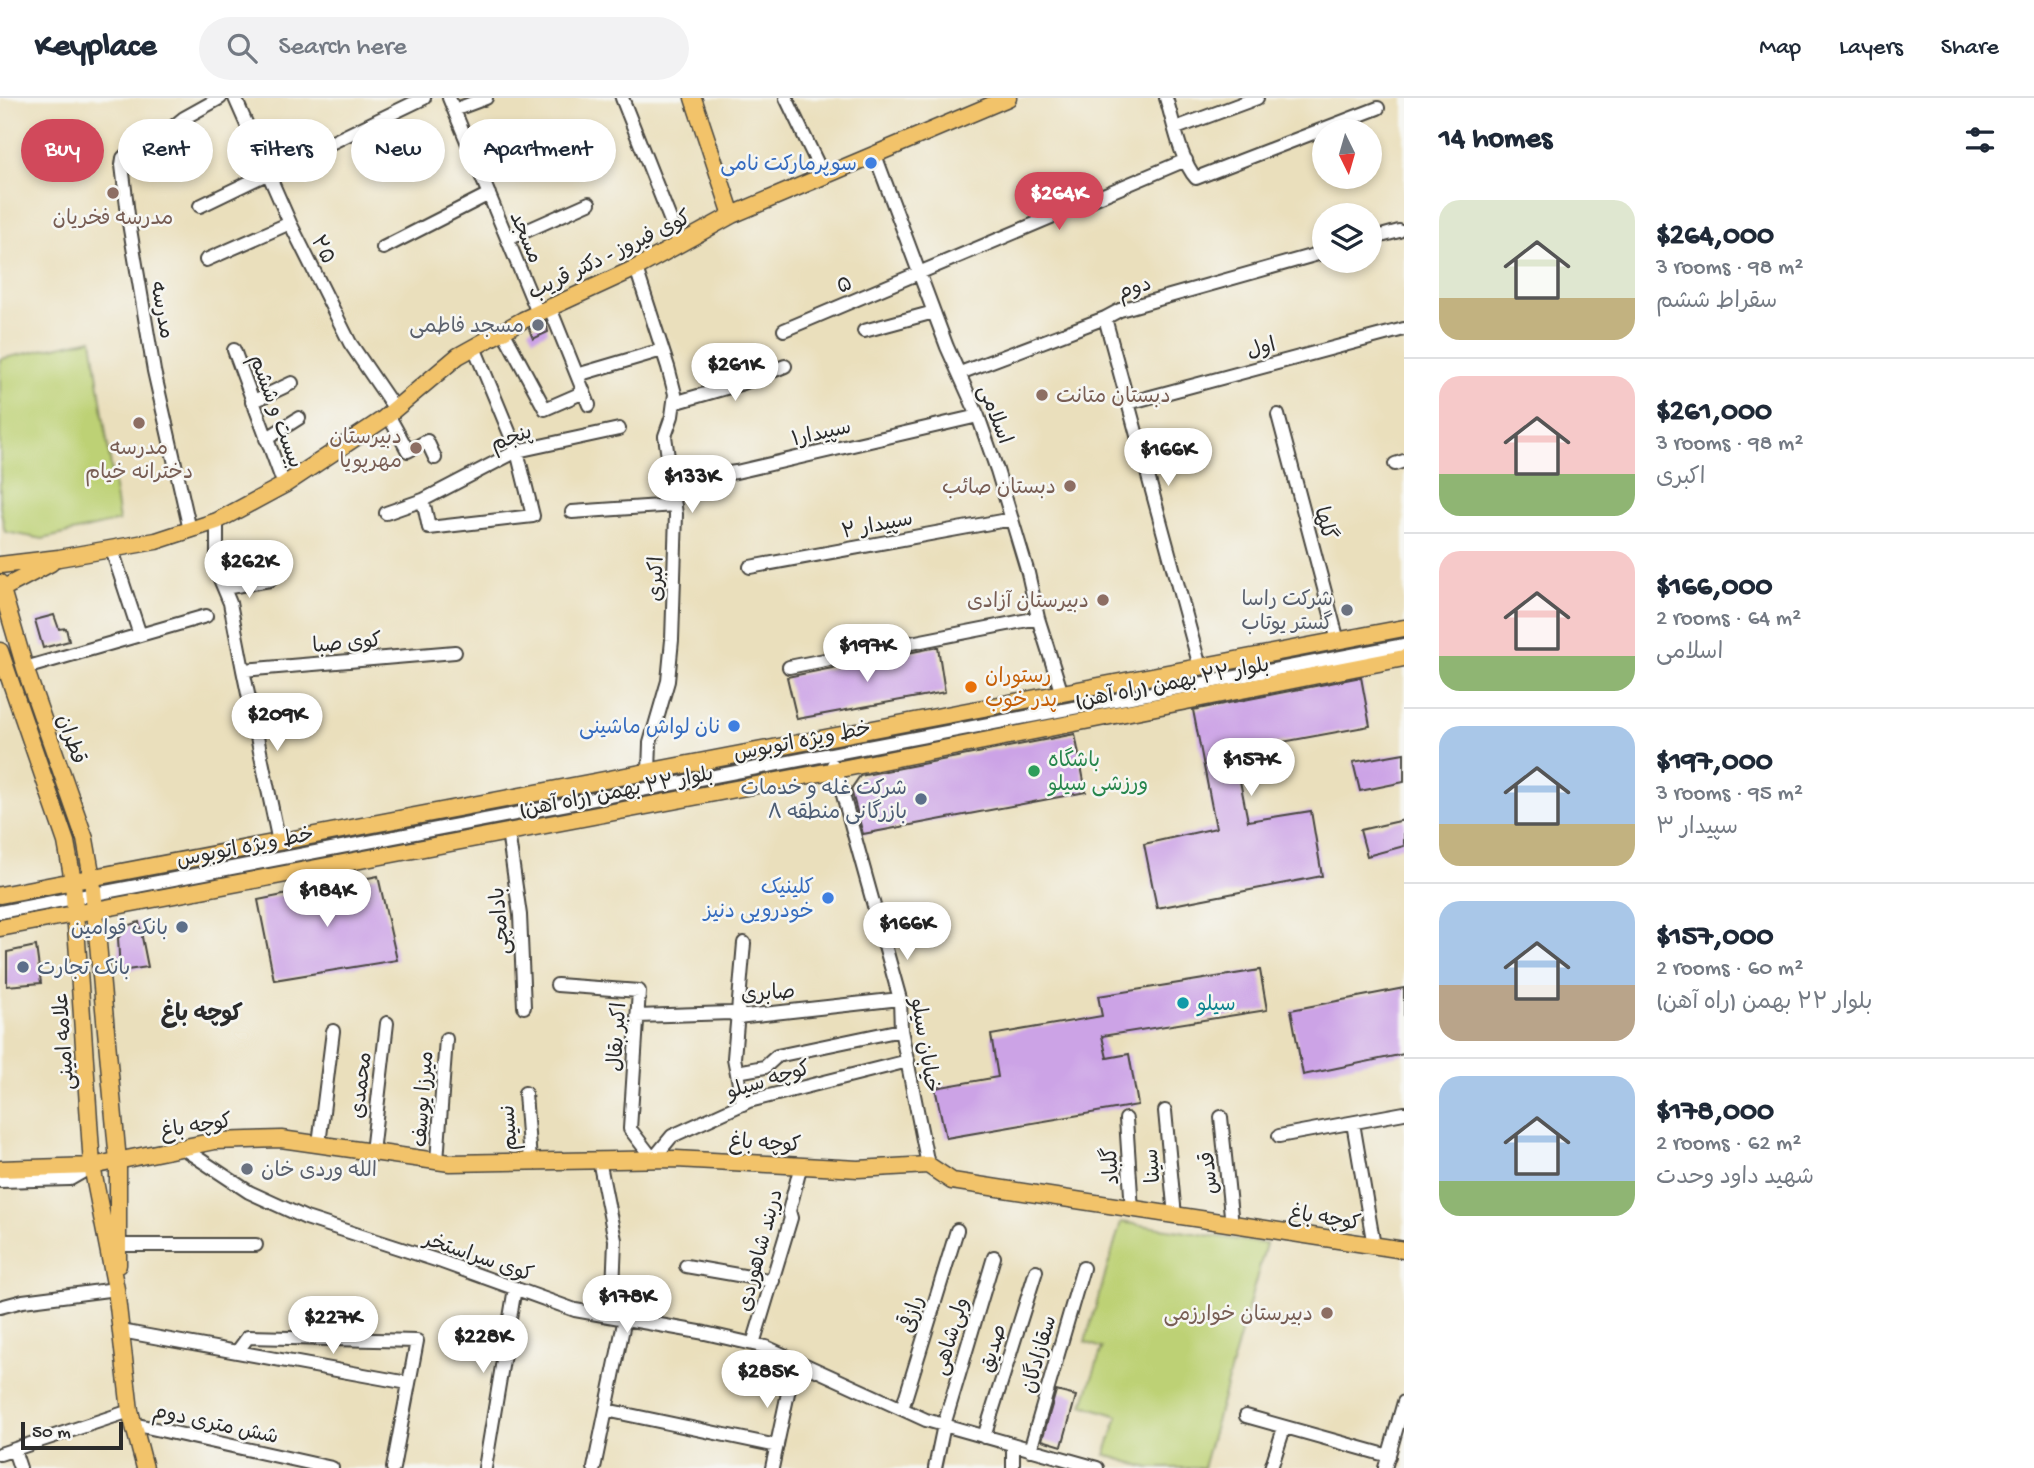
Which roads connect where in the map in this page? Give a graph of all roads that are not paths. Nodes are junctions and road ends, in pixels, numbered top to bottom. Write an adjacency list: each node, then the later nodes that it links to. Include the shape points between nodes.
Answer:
1 (220, 98): 70 (street, مدرسه, via 129,152 122,165 154,371)
2 (235, 98): 13 (street, ۲۵)
3 (424, 98): 15 (street)
4 (486, 98): 11 (street)
5 (622, 98): 29 (street)
6 (693, 98): 24 (main road)
7 (786, 98): 18 (street)
8 (1008, 98): 16 (main road, کوی فیروز - دکتر قریب)
9 (1166, 98): 14 (street)
10 (1257, 98): 14 (street)
11 (451, 104): 21 (street, مسجد)
12 (1378, 108): 17 (street, via 1196,178)
13 (244, 119)
14 (1176, 128): 17 (street)
15 (337, 140)
16 (875, 155): 18 (main road, کوی فیروز - دکتر قریب); 34 (street, اسلامی)
17 (1186, 160): 34 (street, ۵)
18 (824, 177): 24 (main road, کوی فیروز - دکتر قریب)
19 (249, 182): 23 (street)
20 (271, 182): 25 (street, ۲۵)
21 (489, 194): 28 (street, مسجد); 30 (street)
22 (589, 203): 28 (street)
23 (200, 206)
24 (732, 215): 29 (main road, کوی فیروز - دکتر قریب)
25 (289, 223): 32 (street); 54 (street, ۲۵)
26 (1399, 231): 27 (street)
27 (1382, 236)
28 (508, 239): 35 (street, مسجد)
29 (680, 244): 33 (main road, کوی فیروز - دکتر قریب)
30 (383, 248)
31 (1312, 256): 37 (street, دوم)
32 (206, 260)
33 (636, 268): 35 (main road, کوی فیروز - دکتر قریب); 44 (street, اکبری)
34 (919, 273): 36 (street, اسلامی); 39 (street, ۵)
35 (544, 310): 40 (main road, کوی فیروز - دکتر قریب); 47 (street, مسجد)
36 (934, 312): 41 (street); 46 (street, اسلامی)
37 (1105, 318): 46 (street, دوم); 52 (street)
38 (1404, 329): 52 (street, اول)
39 (784, 330)
40 (503, 331): 42 (main road, کوی فیروز - دکتر قریب); 49 (street, via 545,409)
41 (864, 331)
42 (474, 347): 54 (main road, کوی فیروز - دکتر قریب); 60 (street)
43 (234, 350): 50 (street, بیست و ششم)
44 (662, 350): 47 (street); 51 (street, اکبری)
45 (785, 366): 51 (street)
46 (960, 373): 56 (street, اسلامی)
47 (578, 376): 49 (street, مسجد)
48 (292, 383): 50 (street)
49 (584, 392): 53 (street, مسجد)
50 (252, 402): 59 (street, بیست و ششم)
51 (674, 403): 62 (street, اکبری, via 665,436)
52 (1128, 403): 88 (street)
53 (589, 405)
54 (391, 412): 61 (street, ۲۵, via 408,451 427,441); 63 (main road, کوی فیروز - دکتر قریب)
55 (1278, 415): 82 (street, گلها)
56 (978, 416): 62 (street, سپیدار۱, via 736,472); 68 (street, اسلامی)
57 (299, 418): 59 (street)
58 (619, 429): 60 (street, پنجم)
59 (266, 439): 63 (street, بیست و ششم)
60 (517, 451): 64 (street, پنجم); 64 (street, via 533,516 429,528)
61 (435, 458)
62 (673, 481): 65 (street, اکبری)
63 (284, 485): 69 (main road, کوی فیروز - دکتر قریب)
64 (423, 500): 67 (street, پنجم)
65 (675, 505): 66 (street); 94 (street, اکبری, via 668,681 649,743)
66 (572, 512)
67 (386, 513)
68 (1012, 519): 74 (street, سپیدار ۲); 79 (street, اسلامی)
69 (217, 521): 70 (main road, کوی فیروز - دکتر قریب); 76 (street, via 217,572)
70 (190, 530): 71 (main road, کوی فیروز - دکتر قریب)
71 (112, 550): 72 (main road, کوی فیروز - دکتر قریب); 81 (street)
72 (59, 558): 73 (main road, کوی فیروز - دکتر قریب); 77 (main road)
73 (0, 565)
74 (750, 567)
75 (270, 580): 76 (street)
76 (224, 587): 90 (street)
77 (1, 588): 89 (main road, قطران)
78 (206, 616): 81 (street)
79 (1038, 618): 87 (street); 91 (street, اسلامی)
80 (1404, 628): 82 (main road, بلوار ۲۲ بهمن (راه آهن))
81 (140, 635): 89 (street)
82 (1338, 641): 88 (main road, بلوار ۲۲ بهمن (راه آهن))
83 (1404, 645): 92 (street, خط ویژه اتوبوس)
84 (0, 651): 99 (main road, قطران, via 65,842)
85 (455, 652): 90 (street, کوی صبا)
86 (1404, 658): 93 (main road, بلوار ۲۲ بهمن (راه آهن))
87 (789, 667)
88 (1200, 667): 91 (main road, بلوار ۲۲ بهمن (راه آهن))
89 (26, 668): 97 (main road, قطران, via 85,839)
90 (243, 670): 96 (street)
91 (1062, 694): 92 (main road, بلوار ۲۲ بهمن (راه آهن))
92 (823, 747): 93 (street); 94 (main road, بلوار ۲۲ بهمن (راه آهن)); 100 (street, خط ویژه اتوبوس)
93 (836, 770): 95 (main road, بلوار ۲۲ بهمن (راه آهن)); 105 (street, خیابان سیلو)
94 (649, 771): 96 (main road, بلوار ۲۲ بهمن (راه آهن))
95 (508, 832): 100 (main road, بلوار ۲۲ بهمن (راه آهن)); 106 (street, بادامچی, via 520,915)
96 (279, 842): 97 (main road, بلوار ۲۲ بهمن (راه آهن))
97 (92, 878): 99 (main road, بلوار ۲۲ بهمن (راه آهن)); 100 (main road, قطران)
98 (0, 895): 99 (main road, بلوار ۲۲ بهمن (راه آهن))
99 (75, 898): 100 (main road, بلوار ۲۲ بهمن (راه آهن)); 101 (street); 102 (main road, بلوار ۲۲ بهمن (راه آهن)); 133 (main road, علامه امینی)
100 (94, 902): 128 (main road, علامه امینی)
101 (0, 912)
102 (0, 928)
103 (744, 943): 108 (street)
104 (557, 985): 107 (street, اکبر بقال, via 639,991)
105 (900, 999): 108 (street, صابری); 110 (street, خیابان سیلو)
106 (524, 1007)
107 (637, 1016): 108 (street, صابری, via 731,1013); 126 (street, اکبر بقال, via 630,1129)
108 (737, 1017): 114 (street)
109 (387, 1023): 125 (street, محمدی)
110 (901, 1030): 113 (street, خیابان سیلو); 114 (street, via 777,1056 765,1067)
111 (332, 1031): 123 (street)
112 (446, 1040): 129 (street, میرزا یوسف)
113 (908, 1061): 116 (street, کوچه سیلو); 132 (street, خیابان سیلو)
114 (737, 1072): 116 (street)
115 (525, 1093): 130 (street, نسیم)
116 (743, 1104): 126 (street, کوچه سیلو, via 672,1136)
117 (1165, 1111): 137 (street, سینا)
118 (1404, 1113): 121 (street)
119 (1221, 1117): 138 (street, قدس)
120 (1126, 1119): 136 (street, گلباد)
121 (1353, 1124): 122 (street); 142 (street)
122 (1279, 1136)
123 (319, 1144): 124 (main road, کوچه باغ, via 236,1139); 125 (main road, کوچه باغ)
124 (180, 1147): 128 (main road, کوچه باغ); 150 (street, کوی سراستخر, via 249,1192 306,1218)
125 (372, 1152): 129 (main road, کوچه باغ)
126 (653, 1159): 127 (main road, کوچه باغ); 131 (main road, کوچه باغ)
127 (599, 1160): 130 (main road, کوچه باغ); 152 (street, via 615,1240)
128 (118, 1161): 133 (main road, کوچه باغ); 140 (main road, علامه امینی)
129 (437, 1161): 130 (main road, کوچه باغ)
130 (530, 1161)
131 (801, 1165): 132 (main road, کوچه باغ, via 858,1169); 148 (street, دربند شاهوردی)
132 (928, 1165): 136 (main road, کوچه باغ, via 952,1181)
133 (92, 1166): 134 (main road); 135 (street, via 71,1179); 149 (main road, علامه امینی)
134 (0, 1169)
135 (0, 1181)
136 (1132, 1209): 137 (main road, کوچه باغ)
137 (1175, 1216): 138 (main road, کوچه باغ)
138 (1233, 1224): 142 (main road, کوچه باغ)
139 (957, 1230): 159 (street, رازقی)
140 (119, 1245): 141 (street); 149 (main road, علامه امینی)
141 (256, 1245)
142 (1374, 1246): 143 (main road, کوچه باغ)
143 (1404, 1250)
144 (994, 1257): 163 (street, ولی‌شاهی)
145 (686, 1266): 148 (street)
146 (1083, 1268): 169 (street, سقازادگان)
147 (1036, 1271): 165 (street, صدیق)
148 (773, 1280): 154 (street, دربند شاهوردی)
149 (116, 1289): 151 (street); 153 (main road)
150 (515, 1289): 152 (street, کوی سراستخر, via 575,1310); 178 (street)
151 (0, 1307)
152 (619, 1317): 154 (street, کوی سراستخر); 160 (street)
153 (121, 1331): 155 (street); 162 (main road)
154 (754, 1344): 156 (street, کوی سراستخر)
155 (237, 1352): 157 (street); 157 (street, via 248,1338 417,1341)
156 (795, 1360): 159 (street, کوی سراستخر); 167 (street)
157 (408, 1383): 177 (street)
158 (1404, 1402): 171 (street)
159 (902, 1409): 163 (street, کوی سراستخر)
160 (606, 1410): 167 (street); 179 (street)
161 (1246, 1416): 164 (street)
162 (132, 1418): 168 (street); 175 (main road); 176 (street, شش متری دوم)
163 (943, 1425): 165 (street, کوی سراستخر); 181 (street, ولی‌شاهی)
164 (1284, 1428): 171 (street); 183 (street)
165 (985, 1437): 166 (street, کوی سراستخر)
166 (1013, 1445): 169 (street, کوی سراستخر); 182 (street)
167 (777, 1446): 180 (street)
168 (14, 1450): 170 (street); 174 (street)
169 (1030, 1450): 172 (street, کوی سراستخر)
170 (0, 1454)
171 (1387, 1462)
172 (1059, 1463): 173 (street, کوی سراستخر)
173 (1091, 1467)
174 (20, 1468)
175 (145, 1468)
176 (332, 1468)
177 (393, 1468)
178 (485, 1468)
179 (594, 1468)
180 (772, 1468)
181 (935, 1468)
182 (1013, 1468)
183 (1271, 1468)

